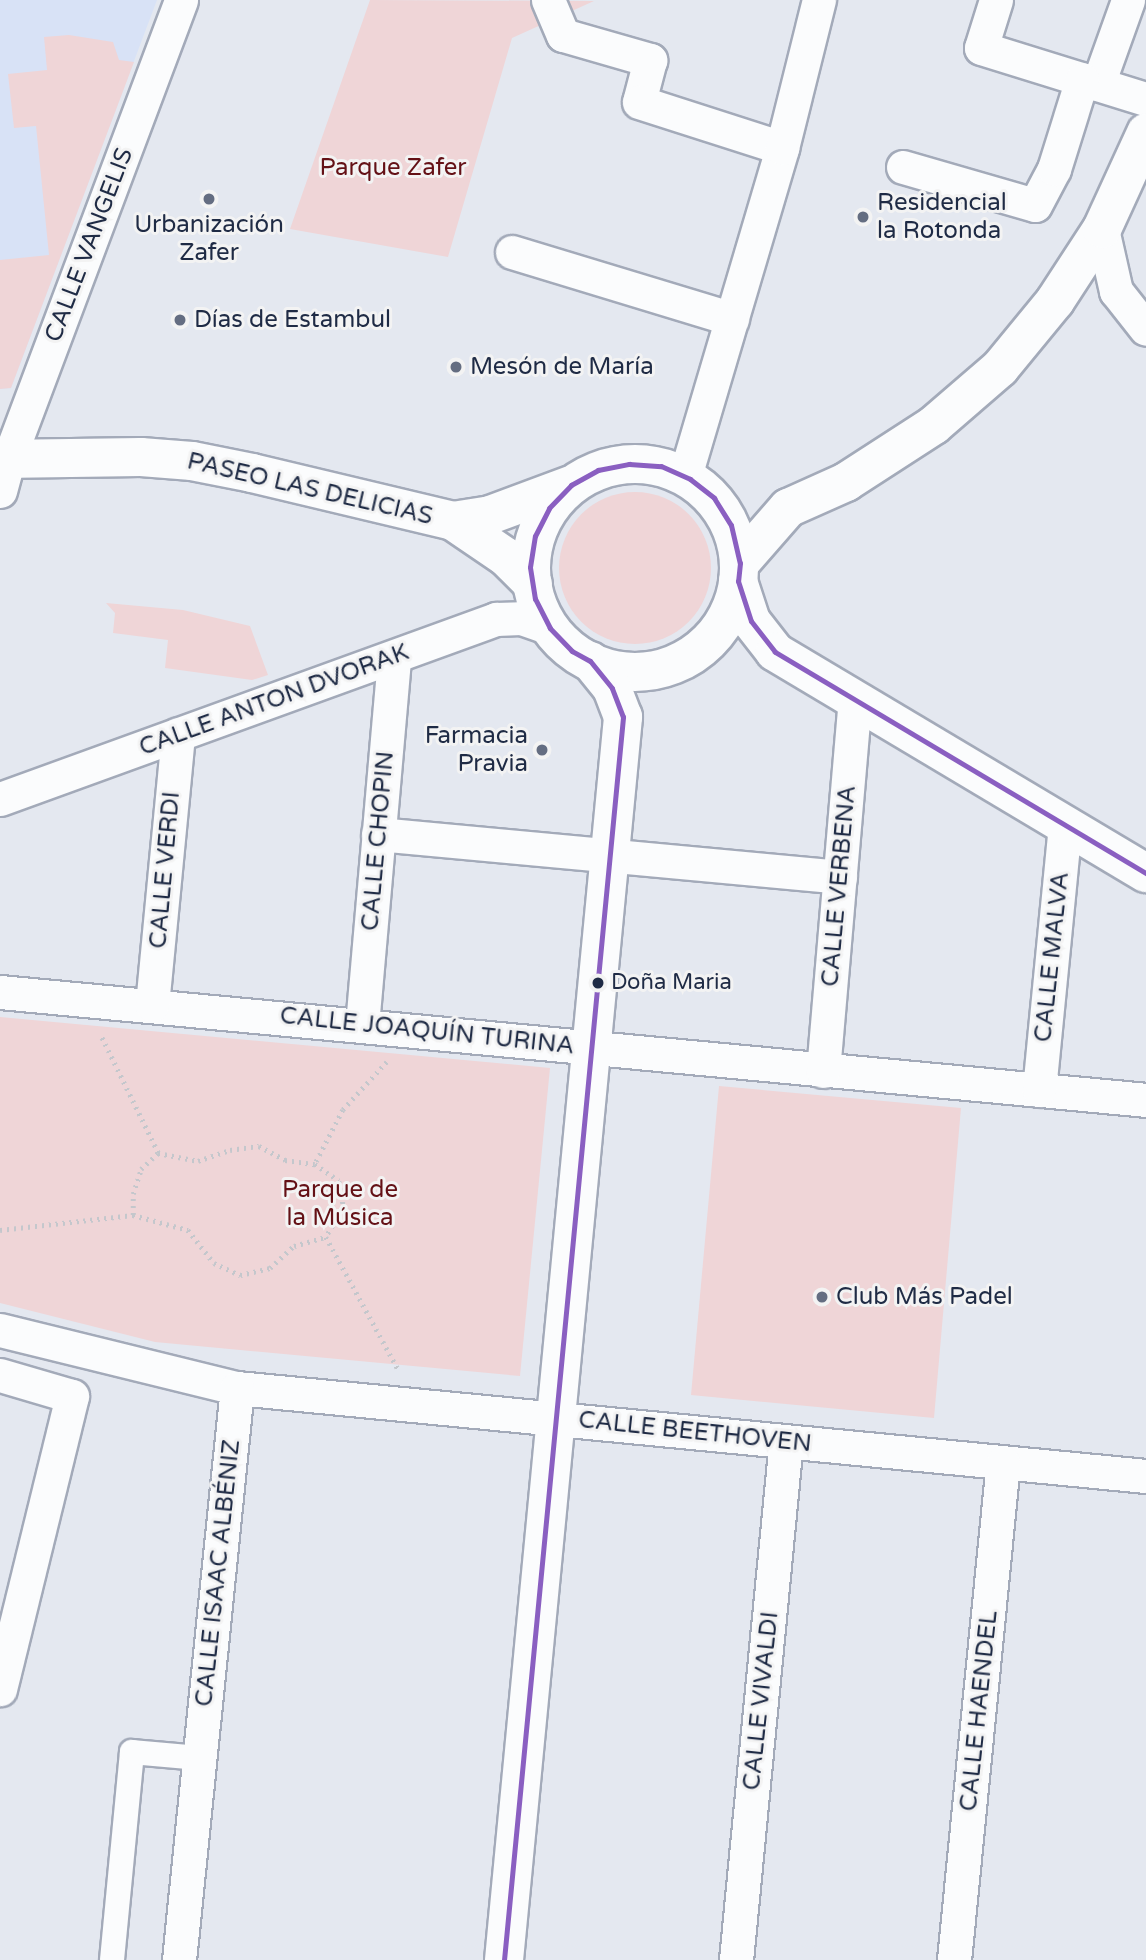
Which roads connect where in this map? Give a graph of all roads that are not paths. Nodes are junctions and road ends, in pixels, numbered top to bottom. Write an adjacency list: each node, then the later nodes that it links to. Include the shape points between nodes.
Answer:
1 (181, 0): 15 (street, CALLE VANGELIS)
2 (548, 0): 9 (street, via 562,35 650,60 639,102)
3 (819, 0): 9 (street)
4 (996, 0): 6 (street, via 981,48)
5 (1128, 0): 6 (street)
6 (1090, 82): 7 (street); 10 (street, via 1035,205)
7 (1146, 99)
8 (1146, 133): 11 (street)
9 (782, 148): 13 (street)
10 (903, 167)
11 (1102, 229): 14 (street, via 1116,292); 18 (street, via 1055,301 1000,368 934,425 846,482)
12 (512, 252): 13 (street)
13 (732, 319): 16 (street)
14 (1146, 329)
15 (3, 469): 19 (street, PASEO LAS DELICIAS, via 141,457 192,461)
16 (693, 482): 17 (street, via 661,466 629,464 598,470); 18 (street, via 745,503); 20 (street, via 714,498 731,525)
17 (571, 485): 19 (street, PASEO LAS DELICIAS, via 491,516); 21 (street, via 549,508 535,536 530,567)
18 (788, 508): 20 (street)
19 (453, 521): 21 (street, PASEO LAS DELICIAS, via 506,557)
20 (739, 572): 23 (street, via 751,621); 25 (street, via 724,623)
21 (533, 584): 22 (street, via 535,599)
22 (550, 628): 24 (street, CALLE ANTON DVORAK, via 521,618 496,619); 26 (street, via 572,651)
23 (775, 652): 25 (street, via 735,646); 27 (street)
24 (394, 657): 29 (street, CALLE ANTON DVORAK); 32 (street, CALLE CHOPIN)
25 (684, 659): 26 (street, via 632,673); 28 (street, via 640,690)
26 (590, 661): 28 (street, via 612,688)
27 (855, 700): 31 (street); 35 (street, CALLE VERBENA)
28 (623, 717): 33 (street)
29 (178, 734): 30 (street, CALLE ANTON DVORAK); 37 (street, CALLE VERDI)
30 (0, 799)
31 (1065, 824): 34 (street); 41 (street, CALLE MALVA)
32 (378, 834): 33 (street); 38 (street, CALLE CHOPIN)
33 (610, 856): 35 (street); 39 (street)
34 (1146, 873)
35 (840, 877): 40 (street, CALLE VERBENA)
36 (0, 992): 37 (street, CALLE JOAQUÍN TURINA)
37 (152, 1005): 38 (street, CALLE JOAQUÍN TURINA)
38 (362, 1025): 39 (street, CALLE JOAQUÍN TURINA)
39 (592, 1047): 40 (street, CALLE JOAQUÍN TURINA); 46 (street)
40 (823, 1071): 41 (street, CALLE JOAQUÍN TURINA)
41 (1039, 1090): 42 (street, CALLE JOAQUÍN TURINA)
42 (1146, 1100)
43 (0, 1330): 45 (street, CALLE BEETHOVEN)
44 (0, 1375): 50 (street, via 72,1396)
45 (237, 1388): 46 (street, CALLE BEETHOVEN); 51 (street, CALLE ISAAC ALBÉNIZ)
46 (556, 1419): 47 (street, CALLE BEETHOVEN); 54 (street)
47 (786, 1441): 48 (street, CALLE BEETHOVEN); 55 (street, CALLE VIVALDI)
48 (1003, 1462): 49 (street, CALLE BEETHOVEN); 56 (street, CALLE HAENDEL)
49 (1146, 1476)
50 (0, 1689)
51 (199, 1758): 52 (street, via 132,1752); 53 (street, CALLE ISAAC ALBÉNIZ)
52 (111, 1960)
53 (179, 1960)
54 (504, 1960)
55 (736, 1960)
56 (954, 1960)

